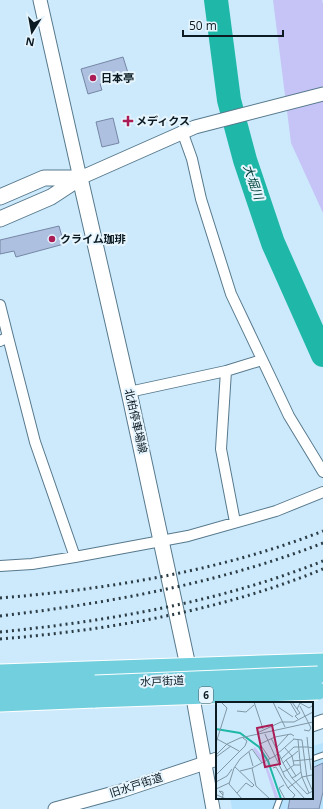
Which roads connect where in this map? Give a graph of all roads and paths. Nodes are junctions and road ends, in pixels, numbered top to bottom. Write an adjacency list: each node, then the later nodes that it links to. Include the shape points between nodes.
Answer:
1 (40, 0): 4 (street)
2 (323, 94): 3 (street)
3 (182, 131): 4 (street); 9 (street, via 231,294)
4 (80, 178): 5 (main road, via 44,178); 6 (main road, via 51,197); 11 (main road, 北柏停車場線)
5 (0, 197)
6 (0, 219)
7 (0, 305): 8 (street)
8 (4, 339): 16 (street, via 35,442)
9 (262, 360): 10 (street); 12 (street, via 289,416)
10 (226, 371): 11 (street); 14 (street, via 221,448)
11 (129, 392): 15 (main road, 北柏停車場線)
12 (323, 472)
13 (323, 492): 14 (street, via 276,511)
14 (235, 522): 15 (street, via 188,536)
15 (162, 540): 16 (street); 18 (main road, 北柏停車場線)
16 (75, 557): 17 (street)
17 (0, 566)
18 (188, 666): 19 (highway); 20 (highway); 28 (street)
19 (0, 673)
20 (321, 679): 22 (highway, 水戸街道 / 6, bridge)
21 (0, 687): 22 (highway, 水戸街道 / 6)
22 (95, 692): 23 (highway, 水戸街道 / 6)
23 (0, 703)
24 (323, 721): 25 (street)
25 (313, 724)
26 (323, 755): 27 (lane)
27 (313, 759)
28 (211, 761): 30 (street, 旧水戸街道, via 121,791); 31 (street)
29 (280, 799): 32 (lane)
30 (55, 809)
31 (213, 809)
32 (276, 809)

